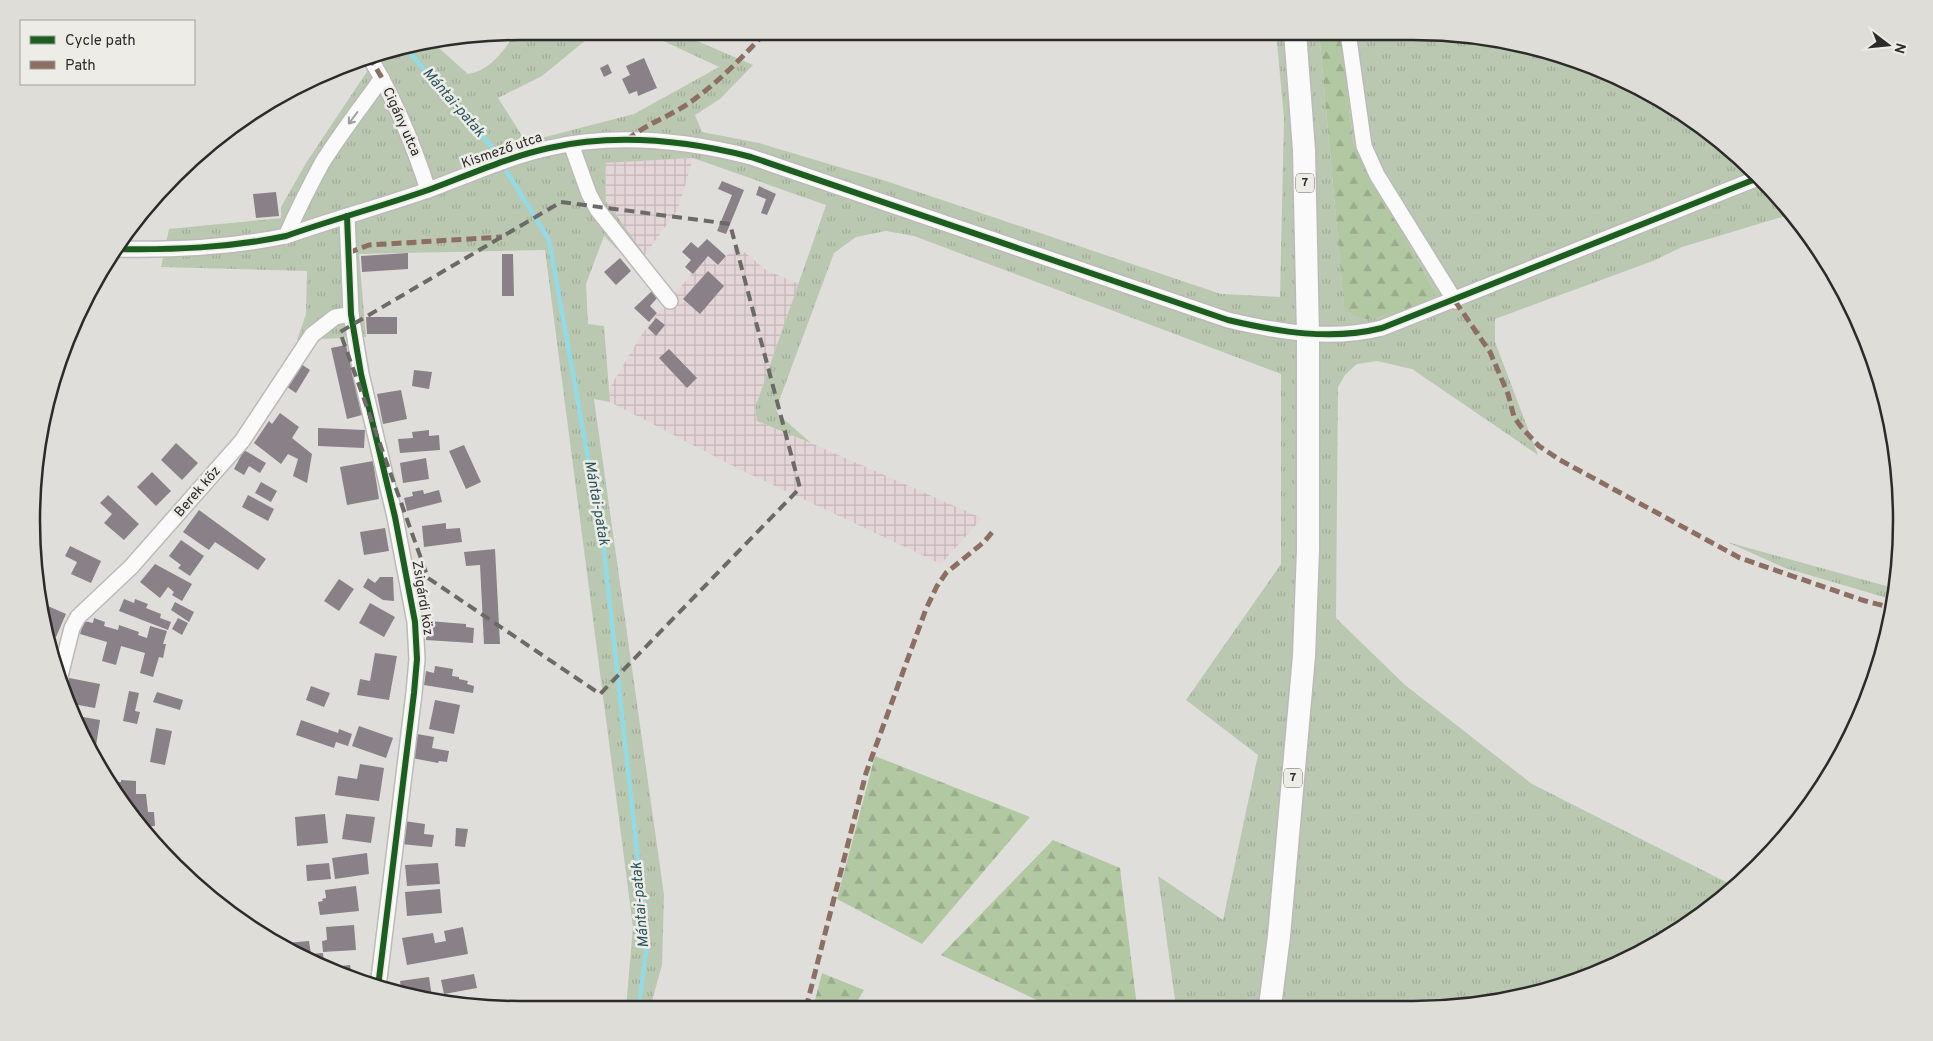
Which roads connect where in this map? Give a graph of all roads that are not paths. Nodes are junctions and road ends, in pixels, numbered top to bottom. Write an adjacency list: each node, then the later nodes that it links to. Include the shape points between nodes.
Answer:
1 (1296, 40): 14 (main road, 7, via 1304,150)
2 (1349, 40): 12 (street, via 1364,146 1377,175)
3 (373, 64): 4 (street, Cigány utca)
4 (382, 78): 7 (street, Cigány utca, via 412,143); 9 (street, one-way to 9, via 322,163)
5 (572, 144): 7 (street, Kismező utca, via 513,159); 11 (street, via 597,209); 14 (street, Kismező utca, via 626,140 691,144 751,157 1194,310 1246,324)
6 (1752, 181): 12 (street, Kismező utca)
7 (428, 190): 8 (street, Kismező utca)
8 (347, 216): 9 (street, Kismező utca); 13 (street, Zsigárdi köz)
9 (286, 236): 10 (street, Kismező utca, via 208,248)
10 (125, 249)
11 (670, 301)
12 (1455, 301): 14 (street, Kismező utca, via 1367,332 1338,336)
13 (350, 314): 15 (street, Berek köz, via 335,317 312,335 242,441 132,567 78,617); 16 (street, Zsigárdi köz, via 395,517 417,652)
14 (1308, 335): 17 (main road, 7, via 1308,550 1304,656)
15 (63, 665)
16 (379, 979)
17 (1271, 1001)

